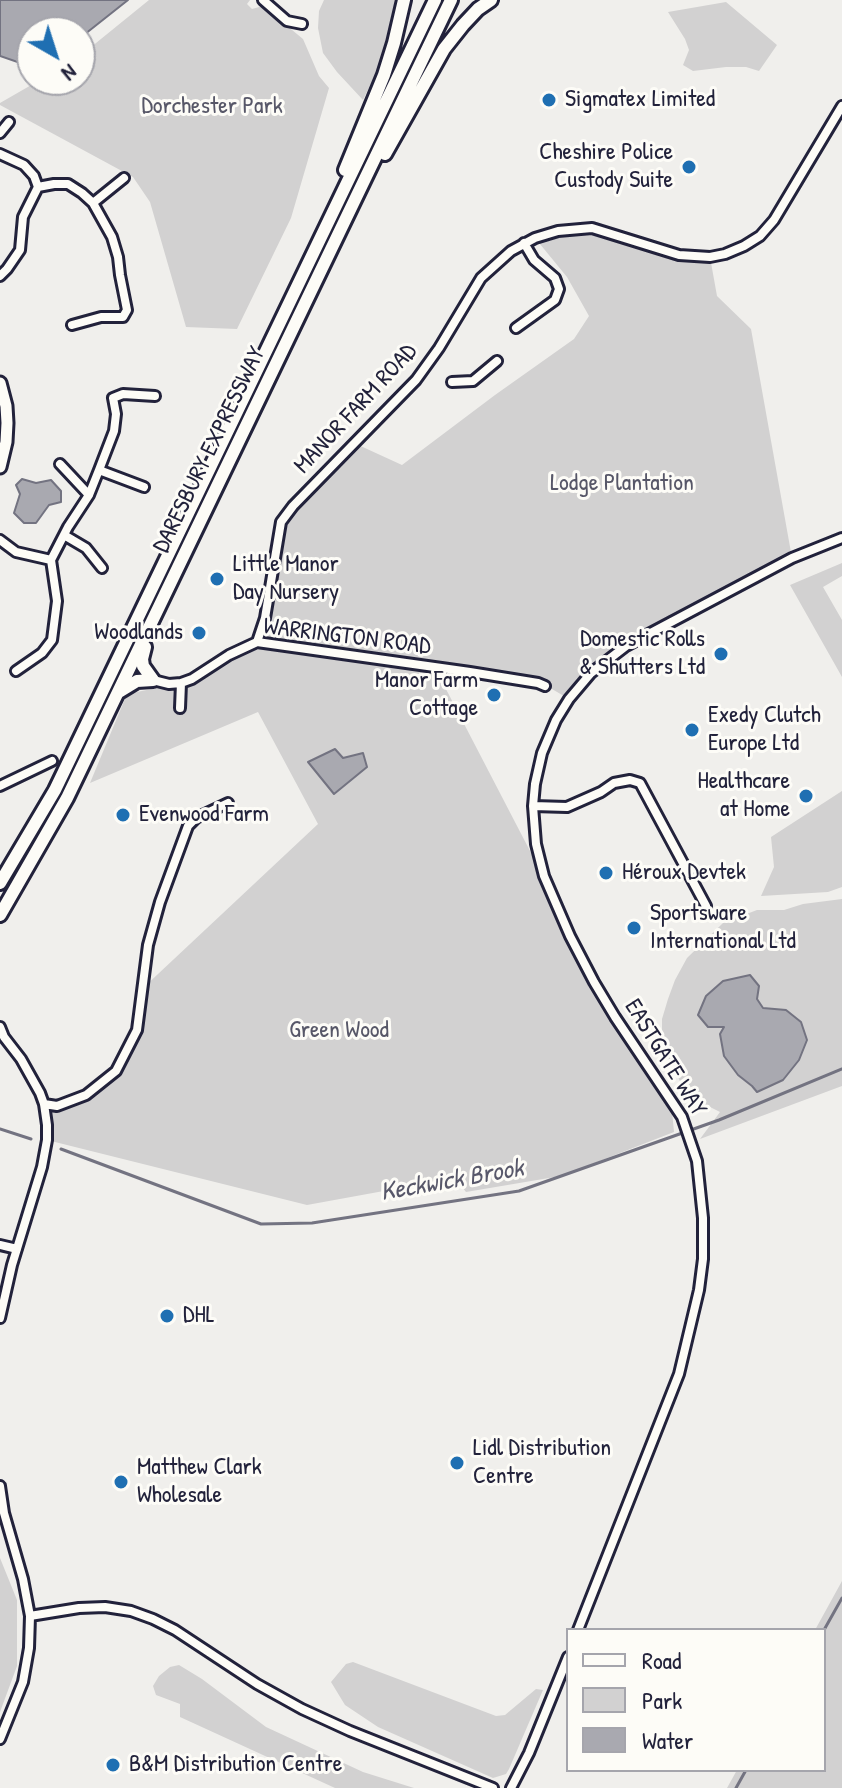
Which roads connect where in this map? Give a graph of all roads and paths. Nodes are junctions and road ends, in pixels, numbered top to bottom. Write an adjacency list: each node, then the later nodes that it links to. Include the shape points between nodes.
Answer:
1 (263, 0): 6 (street, via 287,21)
2 (404, 0): 17 (main road, via 384,75)
3 (435, 0): 17 (main road, DARESBURY EXPRESSWAY)
4 (451, 0): 14 (main road, DARESBURY EXPRESSWAY)
5 (491, 0): 14 (main road, via 444,49)
6 (302, 24)
7 (842, 106): 15 (street, MANOR FARM ROAD, via 774,220 744,246 710,257 679,255 592,228 558,231)
8 (9, 122): 9 (street)
9 (0, 133)
10 (0, 154): 12 (street, via 24,165)
11 (124, 178): 13 (street)
12 (38, 187): 13 (street, via 68,184); 16 (street, via 23,217 20,250)
13 (93, 203): 18 (street, via 112,237 127,310 123,317)
14 (341, 229): 34 (main road, DARESBURY EXPRESSWAY)
15 (524, 243): 19 (street, via 559,289 555,300); 35 (street, MANOR FARM ROAD, via 481,278 416,380 281,522)
16 (0, 276)
17 (300, 280): 46 (main road, DARESBURY EXPRESSWAY)
18 (72, 325)
19 (516, 328)
20 (497, 361): 21 (street, via 473,381)
21 (452, 382)
22 (0, 383): 25 (street, via 7,423)
23 (155, 396): 26 (street, via 113,398 114,431)
24 (60, 464): 28 (street)
25 (0, 467)
26 (99, 470): 27 (street); 28 (street)
27 (144, 487)
28 (89, 495): 29 (street)
29 (64, 535): 32 (street); 33 (street, via 86,548)
30 (842, 538): 45 (street, EASTGATE WAY, via 792,558 626,646 591,673 556,720 542,753)
31 (0, 540): 32 (street, via 16,552)
32 (51, 560): 36 (street, via 57,601 52,640)
33 (102, 568)
34 (167, 588): 37 (main road, via 142,659); 40 (main road, DARESBURY EXPRESSWAY)
35 (257, 642): 38 (street, WARRINGTON ROAD); 39 (street, WARRINGTON ROAD)
36 (16, 671)
37 (153, 680): 38 (street); 40 (main road, via 137,681)
38 (181, 683): 41 (street)
39 (545, 686)
40 (116, 694): 50 (main road, DARESBURY EXPRESSWAY, via 67,798)
41 (180, 708)
42 (52, 761): 43 (street)
43 (0, 786)
44 (228, 803): 53 (street, via 188,826 148,945 137,1030 116,1071 86,1095 57,1106)
45 (533, 806): 49 (street, via 567,807 614,783 640,783); 59 (street, EASTGATE WAY, via 544,876 570,936 615,1017 682,1117 697,1161 703,1218 699,1290 679,1374)
46 (35, 826): 47 (street); 48 (main road, DARESBURY EXPRESSWAY)
47 (0, 872)
48 (0, 883)
49 (706, 906)
50 (0, 915)
51 (0, 1027): 52 (street)
52 (2, 1036): 53 (street, via 21,1059)
53 (44, 1104): 55 (street, via 47,1140 42,1167)
54 (0, 1245): 55 (street)
55 (17, 1249): 56 (street)
56 (0, 1318)
57 (0, 1486): 58 (street)
58 (30, 1616): 61 (street, via 23,1682); 62 (street, via 105,1607 153,1619 302,1709)
59 (579, 1628)
60 (566, 1662): 63 (street)
61 (0, 1739)
62 (493, 1788)
63 (511, 1788)

